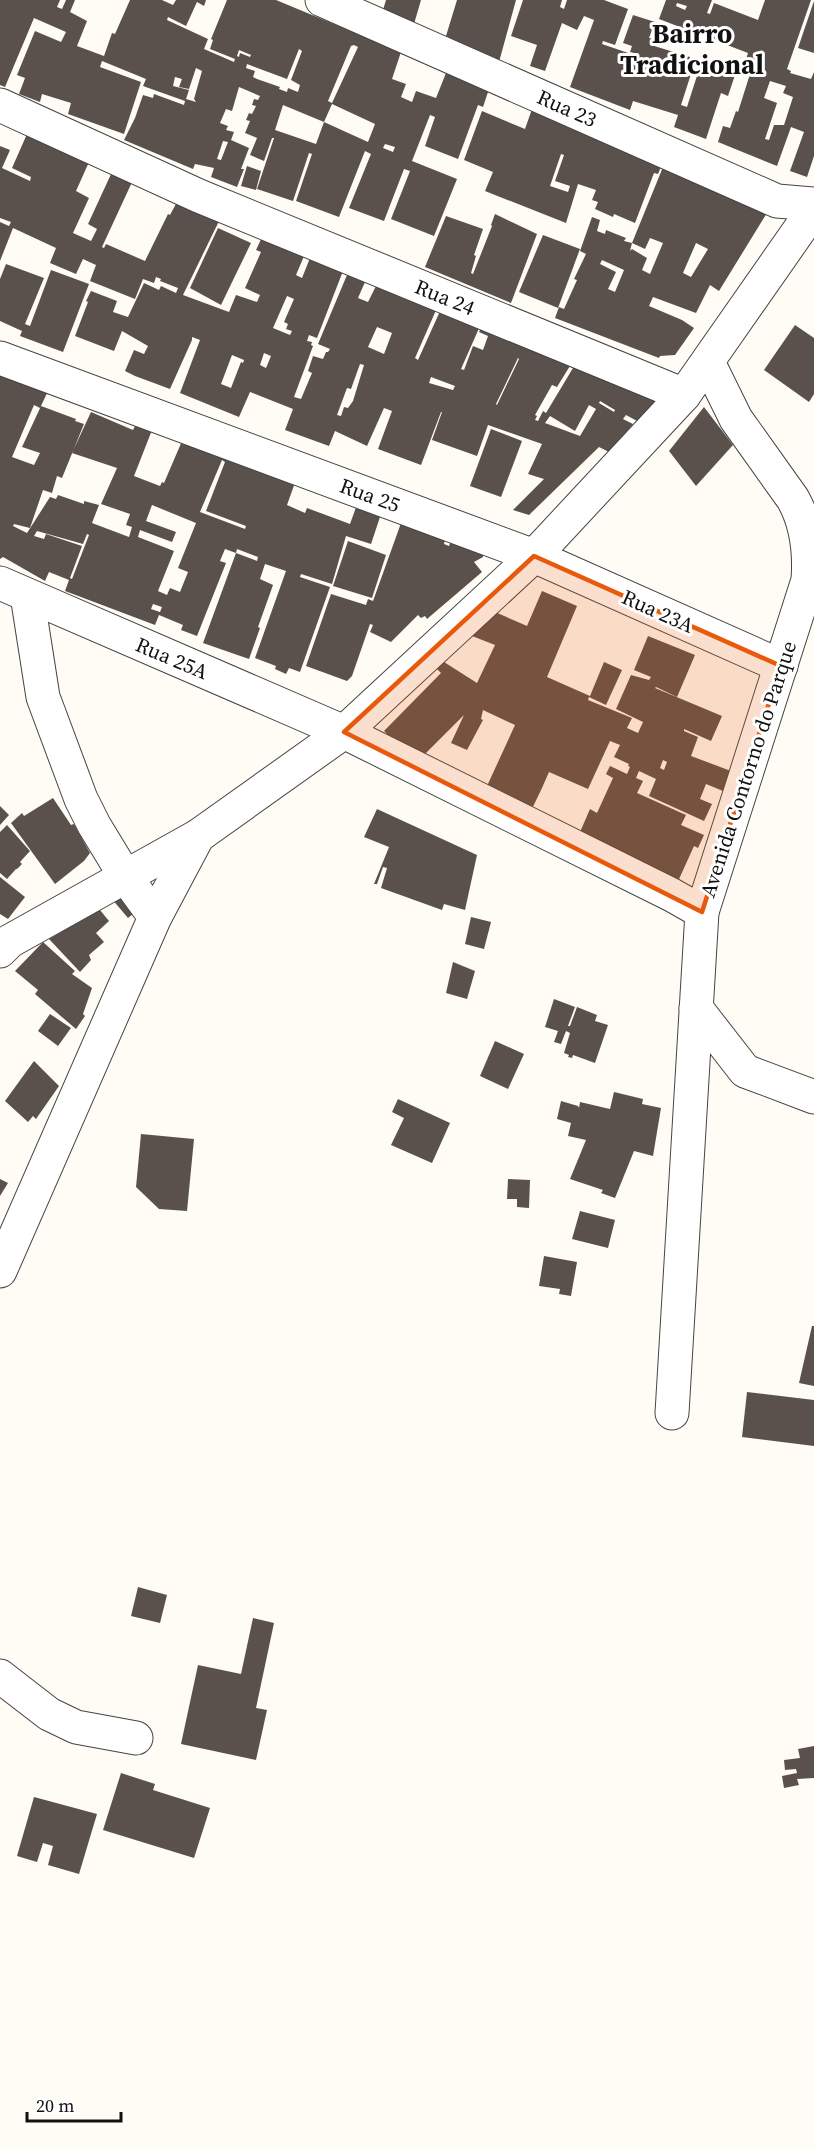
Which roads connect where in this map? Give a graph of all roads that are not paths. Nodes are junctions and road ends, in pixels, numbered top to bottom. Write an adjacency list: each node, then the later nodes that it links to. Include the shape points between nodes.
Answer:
1 (322, 0): 3 (street, Rua 23, via 777,201)
2 (0, 105): 7 (street, Rua 24, via 199,196)
3 (814, 204)
4 (814, 209): 6 (street)
5 (0, 358): 8 (street, Rua 25)
6 (708, 362): 7 (street); 10 (street, Avenida Contorno do Parque, via 732,412 802,514 810,558 808,580)
7 (684, 395): 8 (street)
8 (534, 556): 10 (street, Rua 23A); 11 (street)
9 (13, 589): 11 (street, Rua 25A); 13 (street, via 60,747 94,825)
10 (781, 666): 14 (street, Avenida Contorno do Parque)
11 (344, 732): 12 (street); 14 (street, Avenida Contorno do Parque)
12 (198, 836): 13 (street); 15 (street)
13 (125, 876): 15 (street); 16 (street)
14 (702, 912): 17 (street)
15 (155, 916): 19 (street)
16 (3, 942)
17 (696, 1008): 18 (street, via 746,1071); 20 (street)
18 (814, 1097)
19 (0, 1271)
20 (672, 1413)
21 (0, 1676): 22 (street, via 49,1714 76,1727)
22 (136, 1738)

